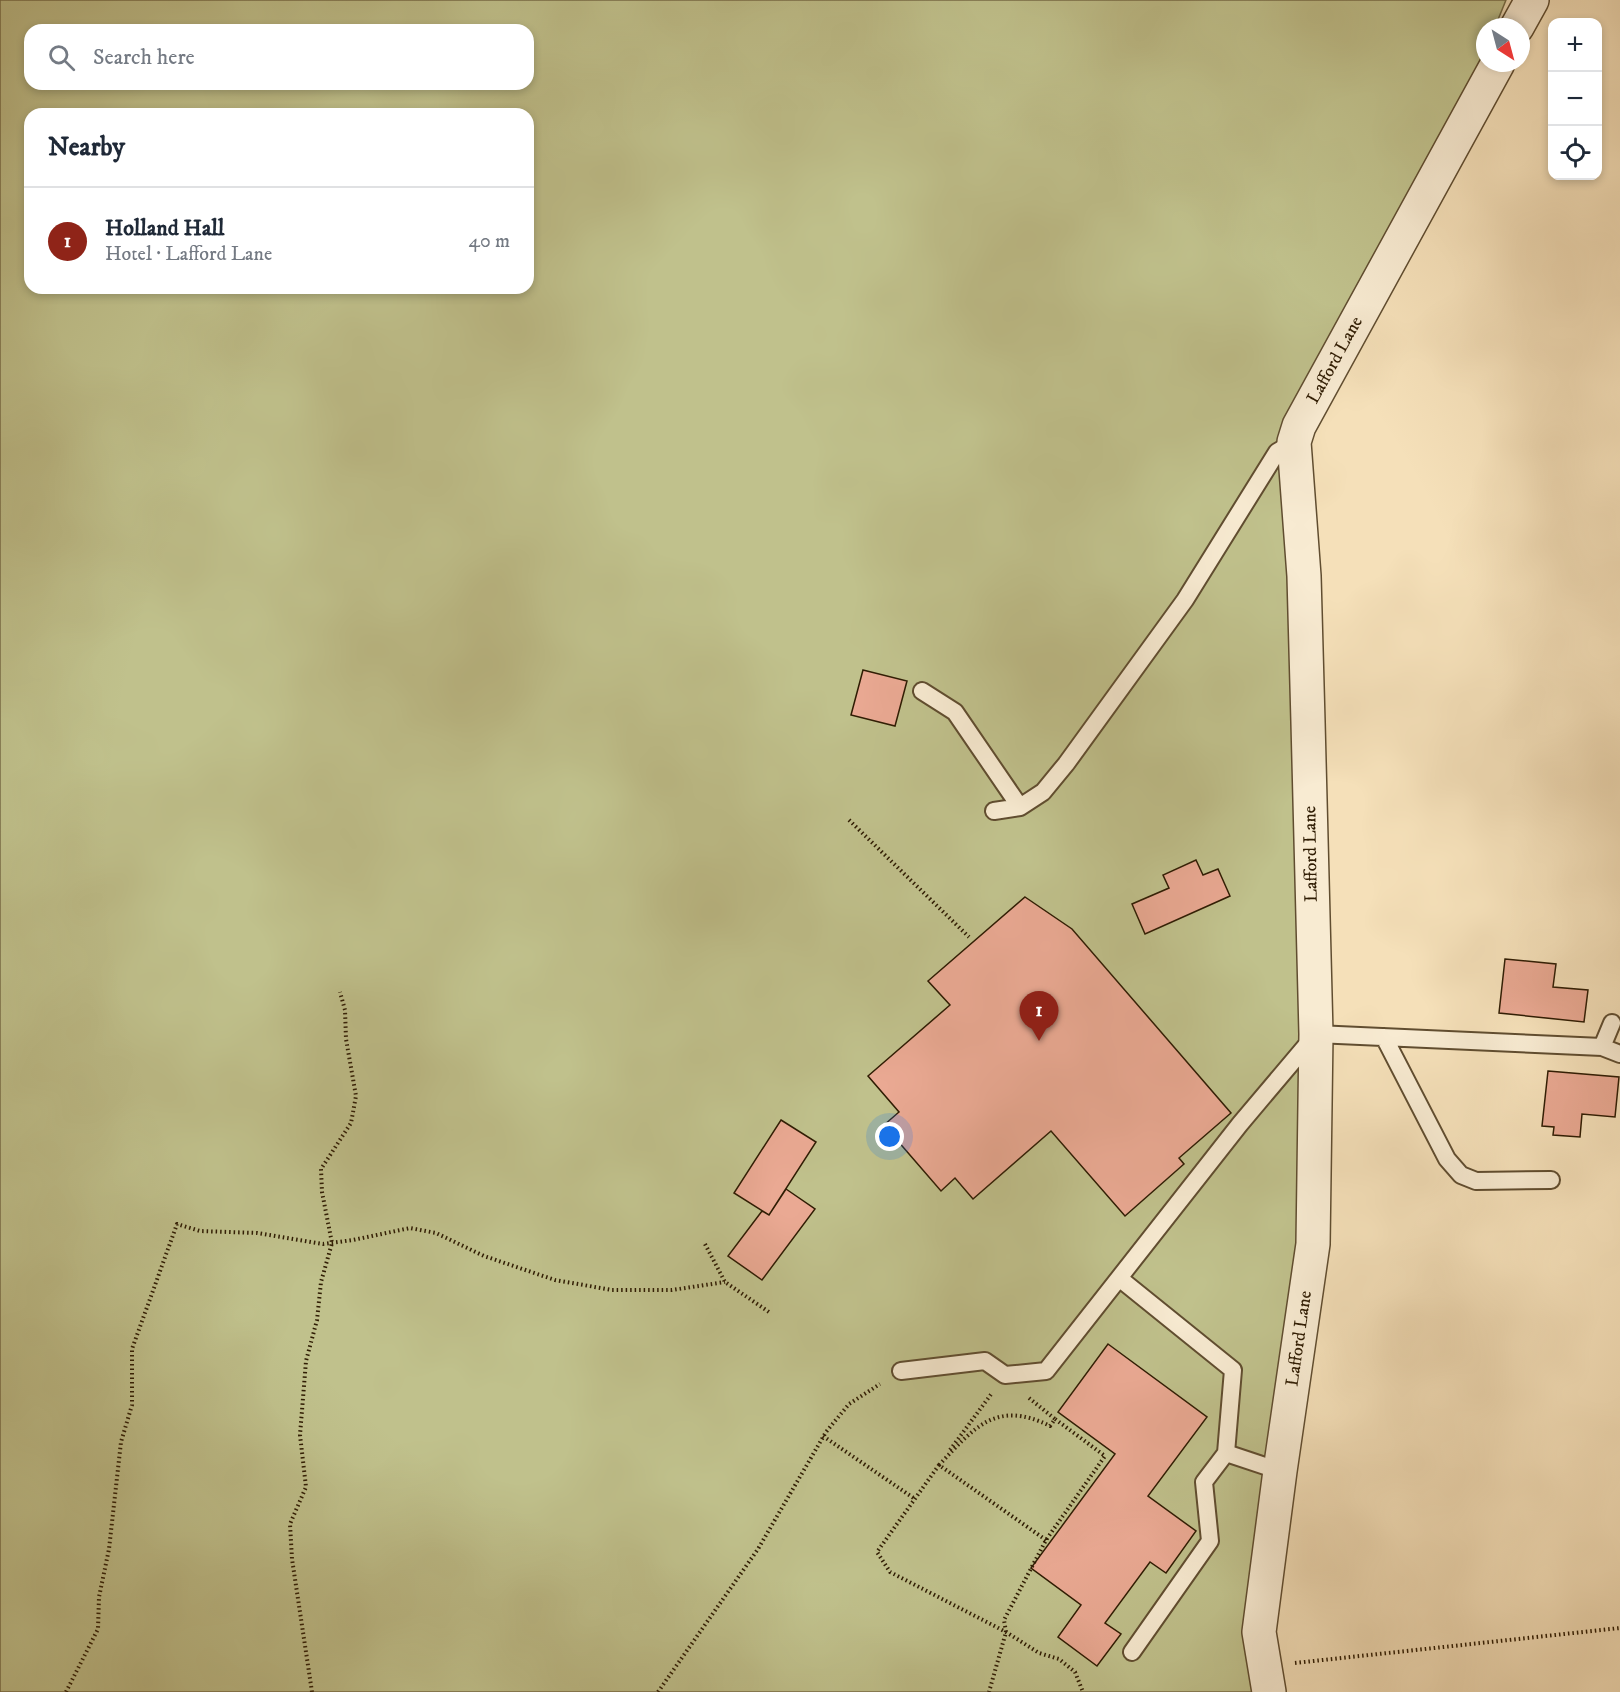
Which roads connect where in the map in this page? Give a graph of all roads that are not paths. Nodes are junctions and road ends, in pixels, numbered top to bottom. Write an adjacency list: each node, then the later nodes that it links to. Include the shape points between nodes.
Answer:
1 (1532, 0): 2 (street)
2 (1522, 18)
3 (1492, 72): 4 (street, Lafford Lane, via 1299,426)
4 (1294, 442): 6 (lane, via 1277,452 1185,600 1092,731 1042,792); 9 (street, Lafford Lane, via 1304,576)
5 (922, 691): 6 (lane, via 955,712)
6 (1020, 807): 7 (lane)
7 (994, 811)
8 (1612, 1023): 11 (lane)
9 (1316, 1034): 10 (lane); 14 (lane); 17 (street, Lafford Lane, via 1313,1244)
10 (1384, 1037): 11 (lane); 13 (lane, via 1447,1158 1461,1175 1476,1181)
11 (1602, 1047): 12 (lane)
12 (1620, 1054)
13 (1551, 1180)
14 (1119, 1278): 15 (lane, via 1046,1371 1005,1375 985,1361); 16 (lane, via 1233,1370)
15 (901, 1371)
16 (1227, 1453): 17 (lane); 18 (lane, via 1204,1482 1210,1541)
17 (1280, 1471): 19 (street, Lafford Lane, via 1259,1632)
18 (1132, 1652)
19 (1267, 1679)

